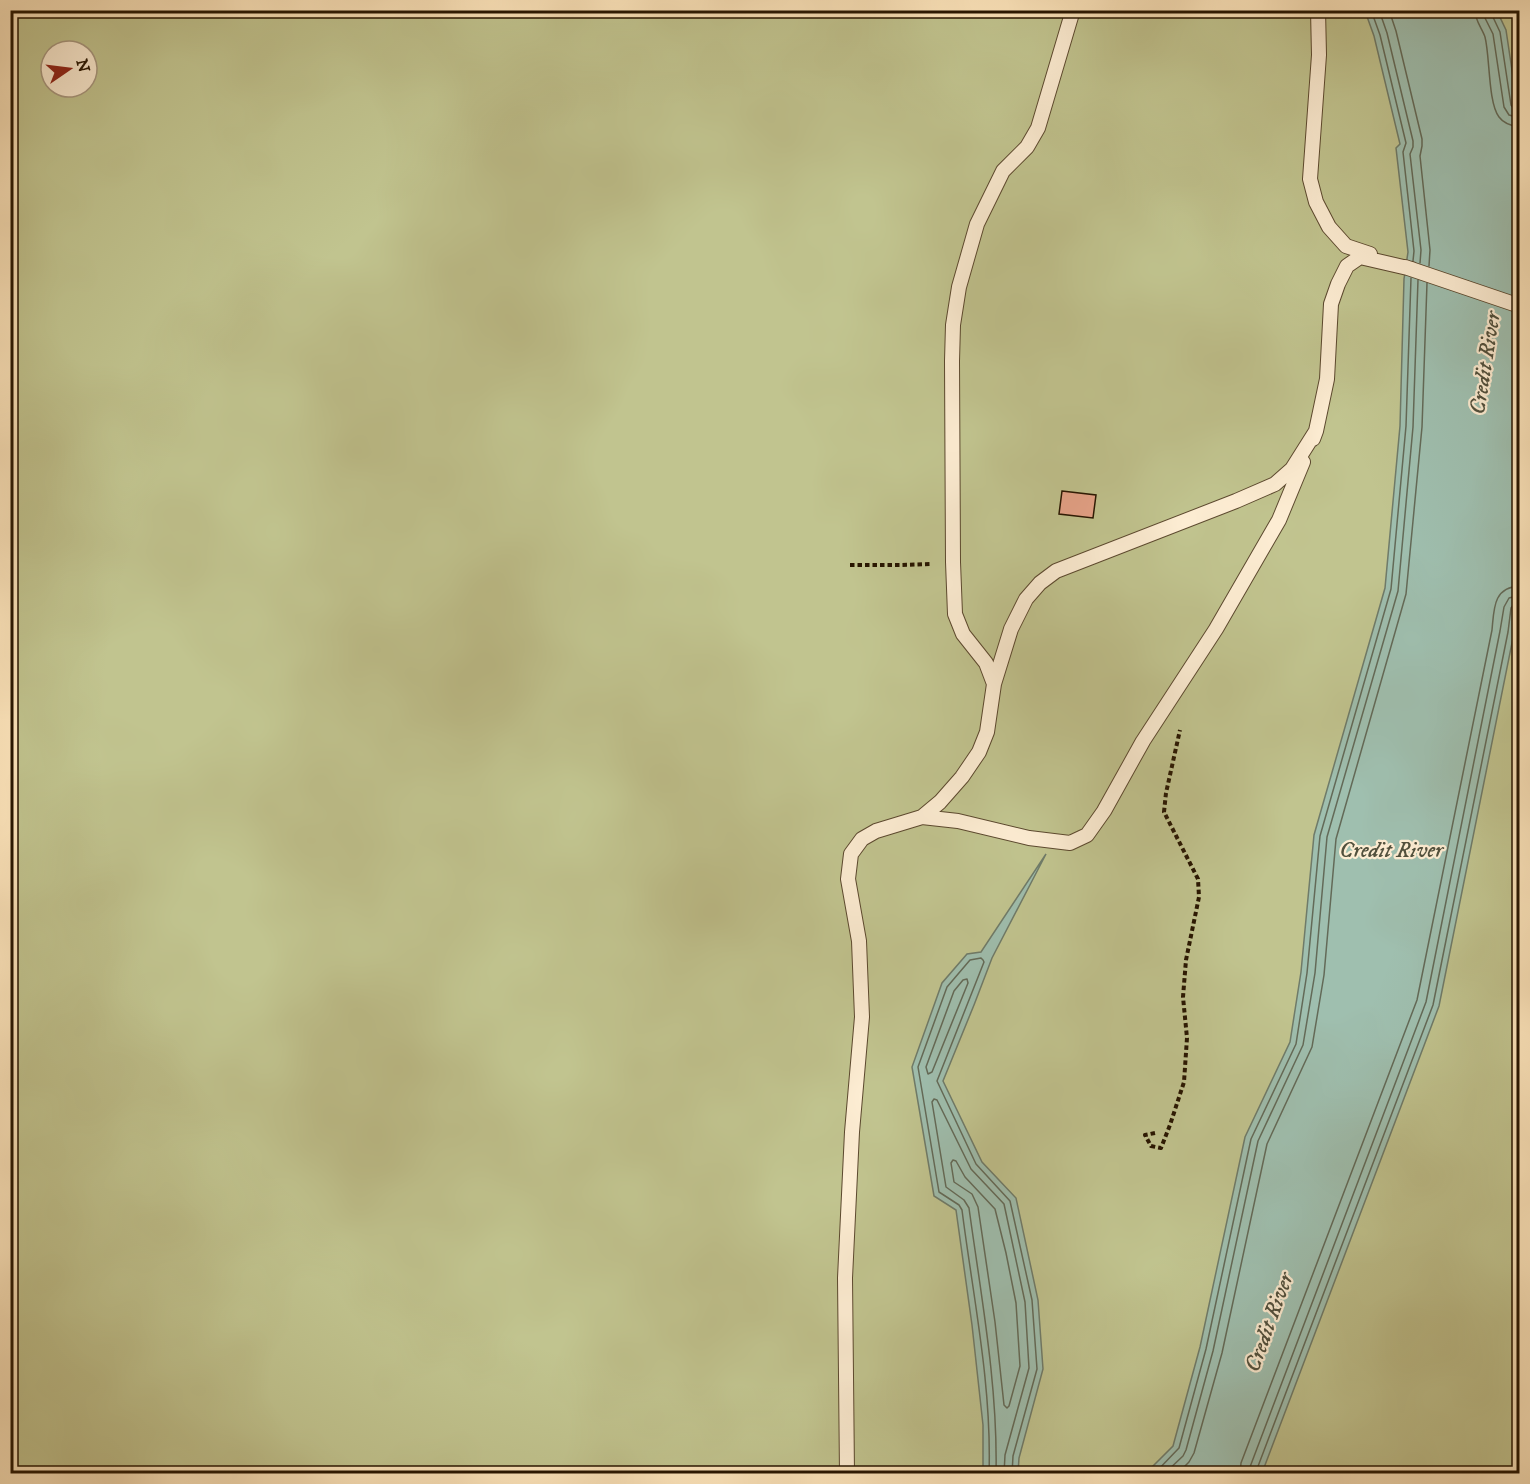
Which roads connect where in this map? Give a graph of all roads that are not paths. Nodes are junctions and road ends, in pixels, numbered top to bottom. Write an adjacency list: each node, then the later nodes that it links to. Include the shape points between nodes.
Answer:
1 (1073, 10): 6 (lane, via 1038,128 1027,147 1003,171 977,224 953,325 955,614 963,634 986,663)
2 (1318, 10): 3 (lane, via 1319,55 1310,178 1316,202 1329,227 1346,246)
3 (1412, 269): 4 (lane); 5 (lane, via 1360,257 1347,266 1331,304 1327,379)
4 (1520, 306)
5 (1316, 431): 6 (lane, via 1292,469 1275,484 1056,571 1040,583 1026,599 1011,629); 7 (lane, via 1279,520 1088,835 1070,843)
6 (994, 684): 7 (lane, via 980,752 940,802)
7 (922, 817): 8 (lane, via 862,839 851,854 848,879 859,941 862,1017 845,1278)
8 (847, 1473)

